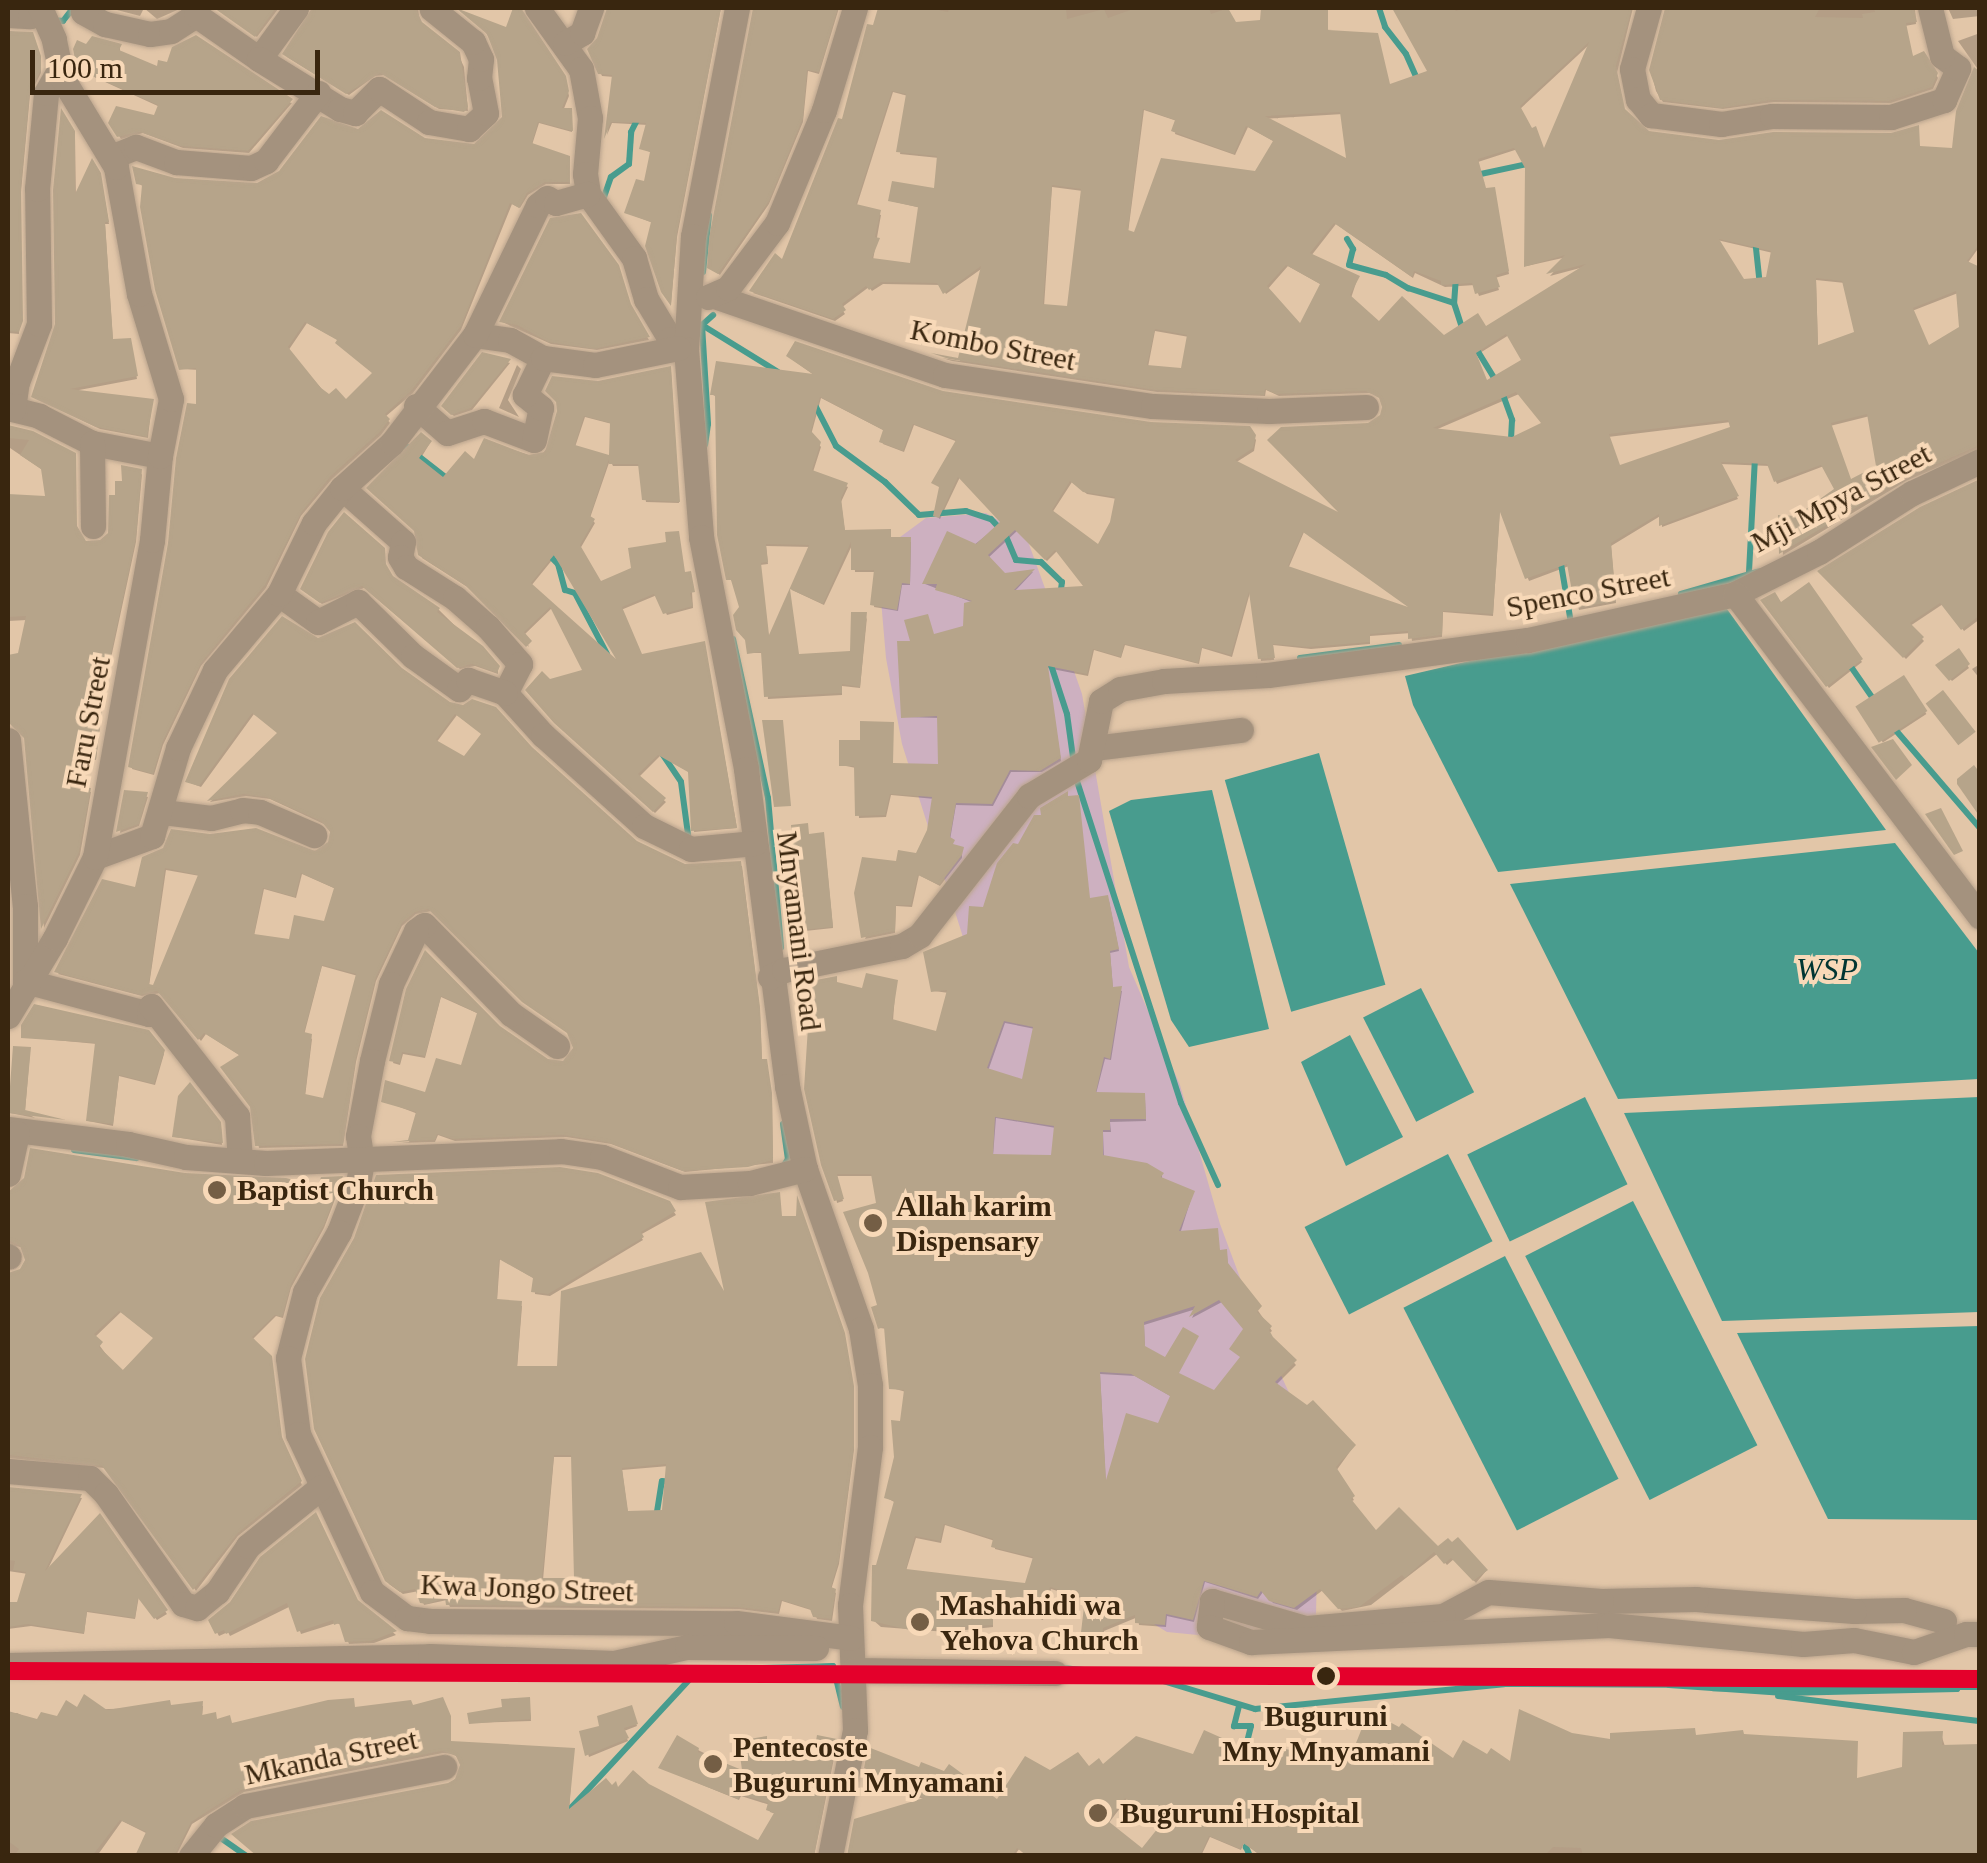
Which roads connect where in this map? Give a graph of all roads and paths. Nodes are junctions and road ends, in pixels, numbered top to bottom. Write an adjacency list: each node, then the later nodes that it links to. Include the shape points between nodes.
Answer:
1 (83, 8): 12 (street); 14 (street, via 105,24 150,34 171,31 196,14)
2 (296, 8): 14 (street)
3 (432, 8): 16 (street, via 473,42 481,59 486,113 469,129 437,126 378,90 355,113)
4 (537, 8): 13 (street)
5 (591, 8): 13 (street, via 582,33)
6 (736, 8): 20 (street, Mnyamani Road, via 693,236)
7 (855, 8): 19 (street, via 824,110 777,223 728,288)
8 (1649, 8): 9 (street, via 1632,69 1638,100 1651,114 1720,124 1772,116 1891,117 1944,100 1958,68 1942,56)
9 (1930, 8)
10 (40, 9): 11 (street, via 30,16); 12 (street, Faru Street)
11 (8, 15)
12 (54, 39): 15 (street, Faru Street)
13 (565, 44): 18 (street, via 588,95)
14 (259, 60): 16 (street)
15 (60, 69): 17 (street, Faru Street); 26 (street, via 46,93 37,189 40,324)
16 (318, 93): 17 (street, via 266,160 252,168 176,162 136,148)
17 (111, 156): 28 (street, Faru Street, via 139,294 170,385)
18 (588, 194): 21 (street, via 538,205); 22 (street, via 634,258 646,299)
19 (714, 296): 20 (street, Kombo Street); 25 (street, Kombo Street, via 933,372 1154,406)
20 (688, 299): 22 (street, Mnyamani Road)
21 (474, 335): 23 (street, via 510,340); 24 (street)
22 (682, 348): 23 (street, via 595,365); 40 (street, Mnyamani Road, via 701,537)
23 (543, 358): 24 (street, via 525,395 541,408 534,440 484,421 447,433)
24 (416, 406): 30 (street, via 392,443)
25 (1366, 407)
26 (10, 408): 27 (street)
27 (92, 443): 28 (street); 31 (street)
28 (160, 456): 41 (street, Faru Street, via 152,540)
29 (1980, 462): 33 (street, Mji Mpya Street)
30 (342, 488): 32 (street, via 314,523); 34 (street, via 403,542 406,567 455,598 520,664)
31 (93, 526)
32 (278, 594): 34 (street, via 318,622 358,602 413,656 459,688 468,680); 38 (street, via 215,670 178,748)
33 (1735, 594): 37 (street, Spenco Street, via 1528,640 1120,689 1101,701); 42 (street)
34 (505, 693): 40 (street, via 644,826 691,849)
35 (1242, 730): 37 (street)
36 (8, 740): 44 (street, Faru Street, via 25,906)
37 (1094, 748): 43 (street, via 1088,760 1029,796 920,935 902,946)
38 (163, 812): 39 (street, via 211,818 260,812); 41 (street, via 148,838)
39 (314, 835)
40 (755, 843): 43 (street, Mnyamani Road)
41 (95, 858): 44 (street, Faru Street)
42 (1980, 917)
43 (770, 977): 50 (street, Mnyamani Road)
44 (25, 981): 45 (street, Faru Street); 48 (street, via 149,1014 151,1006 237,1116)
45 (8, 1016)
46 (556, 1046): 49 (street, via 500,1004 424,925 391,984 361,1107)
47 (12, 1131): 48 (street); 51 (street)
48 (240, 1161): 49 (street)
49 (362, 1161): 50 (street, via 561,1151 602,1157 692,1188 750,1184); 53 (street, Kwa Jongo Street, via 339,1232 305,1292 288,1358 298,1434)
50 (805, 1169): 58 (street, Mnyamani Road, via 861,1329 870,1385)
51 (8, 1174)
52 (8, 1471): 53 (street, via 90,1478 183,1604 197,1608 217,1592 248,1546)
53 (321, 1487): 58 (street, Kwa Jongo Street, via 372,1592 406,1618 736,1624)
54 (1980, 1620): 55 (street)
55 (1944, 1621): 57 (street, via 1920,1634); 57 (street, via 1904,1610 1488,1592 1444,1616 1305,1628 1212,1602 1208,1627 1251,1642 1609,1625 1803,1644)
56 (1980, 1634): 57 (street, via 1914,1652)
57 (1854, 1640)
58 (852, 1652): 59 (street, via 687,1648 614,1662 430,1656); 60 (street); 63 (street, Mnyamani Road, via 855,1730)
59 (8, 1665)
60 (1055, 1673)
61 (444, 1767): 62 (street, Mkanda Street, via 245,1806 216,1826)
62 (191, 1856)
63 (830, 1856)

